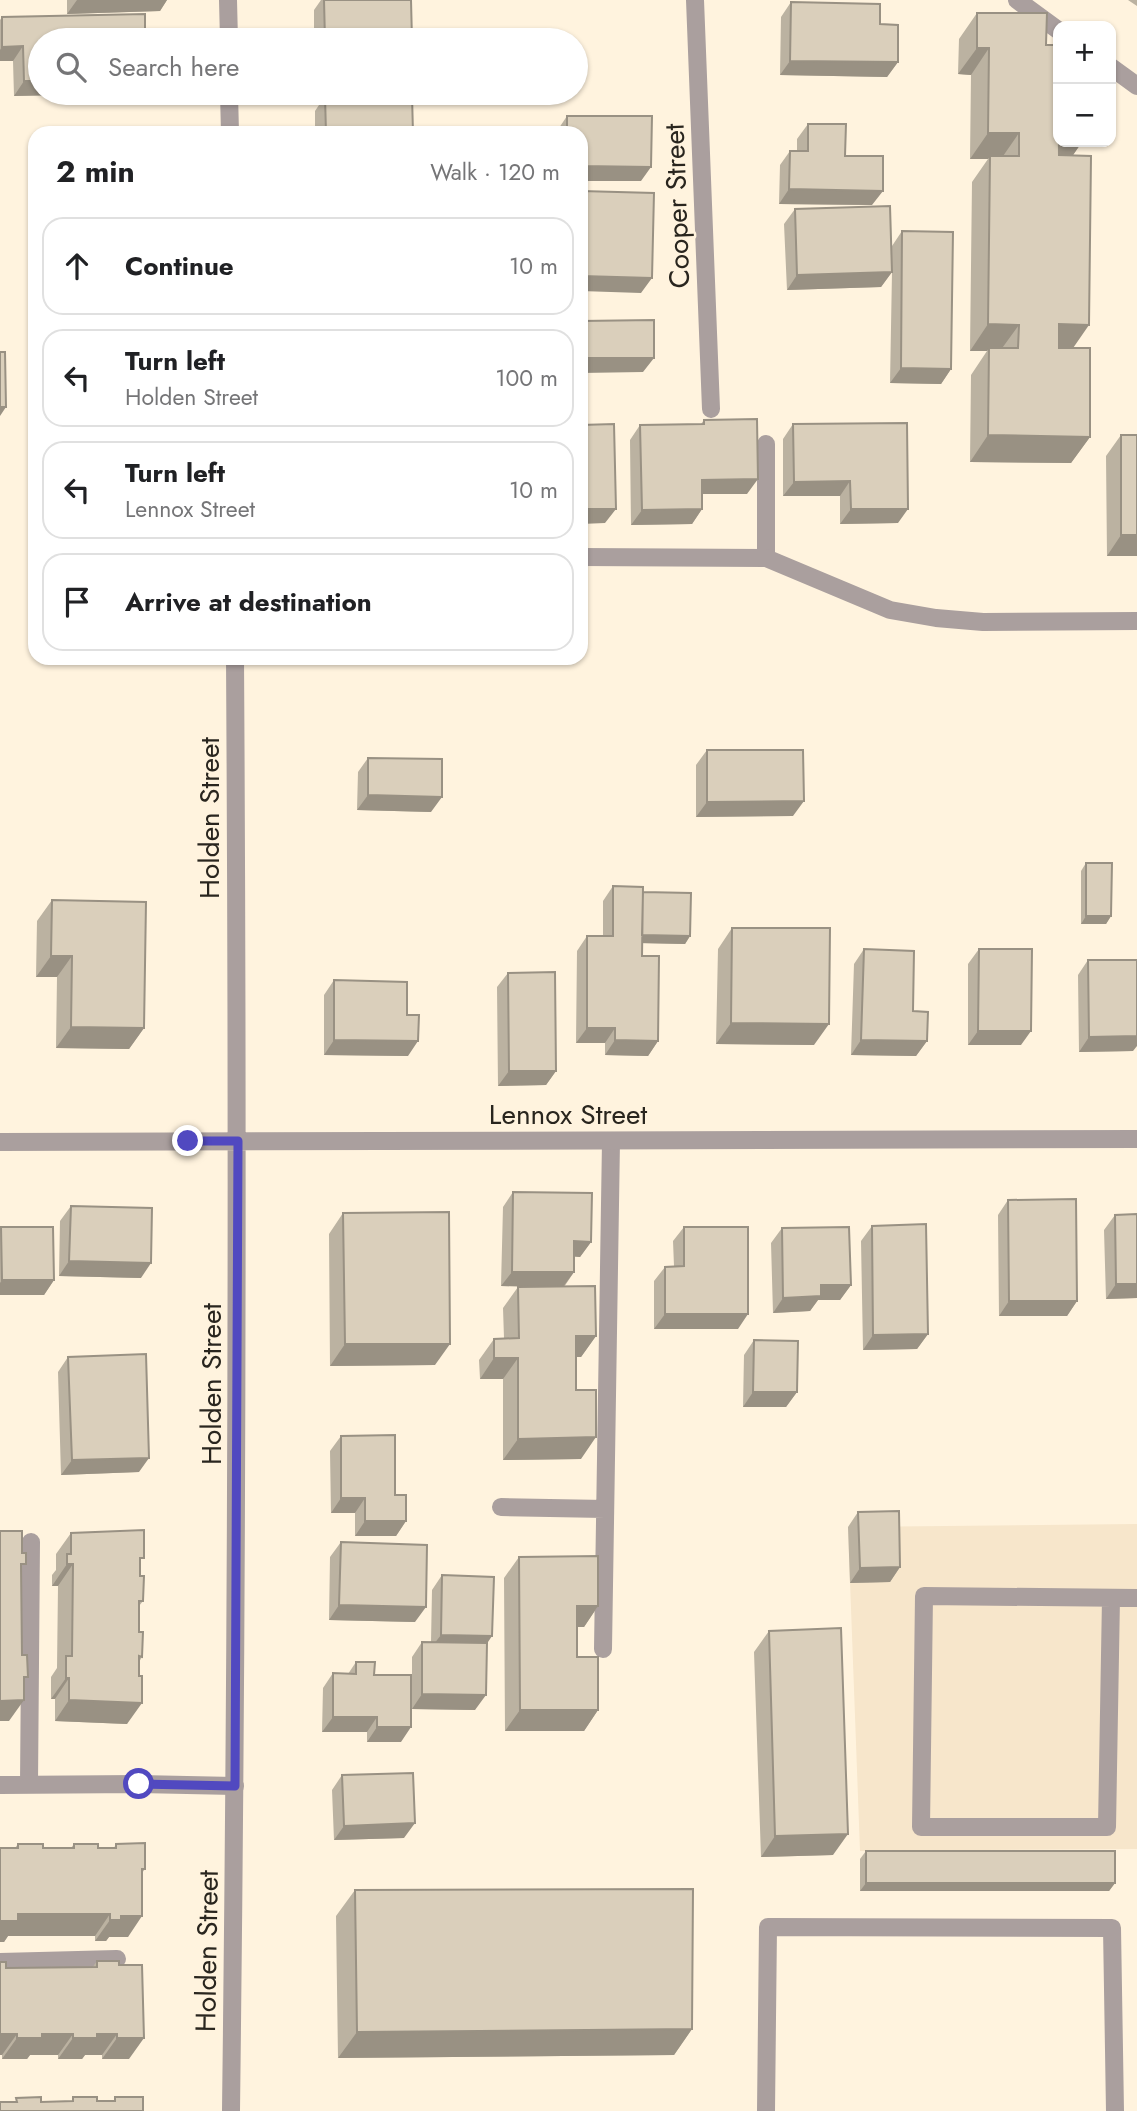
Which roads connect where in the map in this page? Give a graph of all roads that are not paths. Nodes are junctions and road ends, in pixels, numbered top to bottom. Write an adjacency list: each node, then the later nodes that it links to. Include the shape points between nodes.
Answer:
1 (228, 0): 5 (street)
2 (695, 0): 10 (street, Cooper Street)
3 (1017, 0): 4 (street)
4 (1053, 26)
5 (229, 28)
6 (1116, 71): 7 (street)
7 (1137, 86)
8 (229, 105): 9 (street)
9 (230, 126)
10 (711, 409)
11 (766, 443): 13 (street)
12 (588, 558): 13 (street)
13 (766, 558): 14 (street, via 890,610 936,618)
14 (1137, 621)
15 (234, 665): 18 (street, Holden Street)
16 (1137, 1139): 17 (street, Lennox Street)
17 (611, 1140): 18 (street, Lennox Street); 21 (street)
18 (238, 1141): 19 (street, Lennox Street); 28 (street, Holden Street)
19 (0, 1142)
20 (501, 1507): 21 (street)
21 (605, 1509): 25 (street)
22 (31, 1542): 27 (street)
23 (1111, 1598): 23 (street, via 924,1596 921,1827 1107,1827); 24 (street)
24 (1137, 1598)
25 (603, 1649)
26 (0, 1784): 27 (street)
27 (29, 1784): 28 (street)
28 (235, 1786): 31 (street, Holden Street)
29 (117, 1959): 30 (street)
30 (0, 1962)
31 (231, 2111)
32 (766, 2111): 33 (street, via 768,1927 1112,1928)
33 (1115, 2111)

